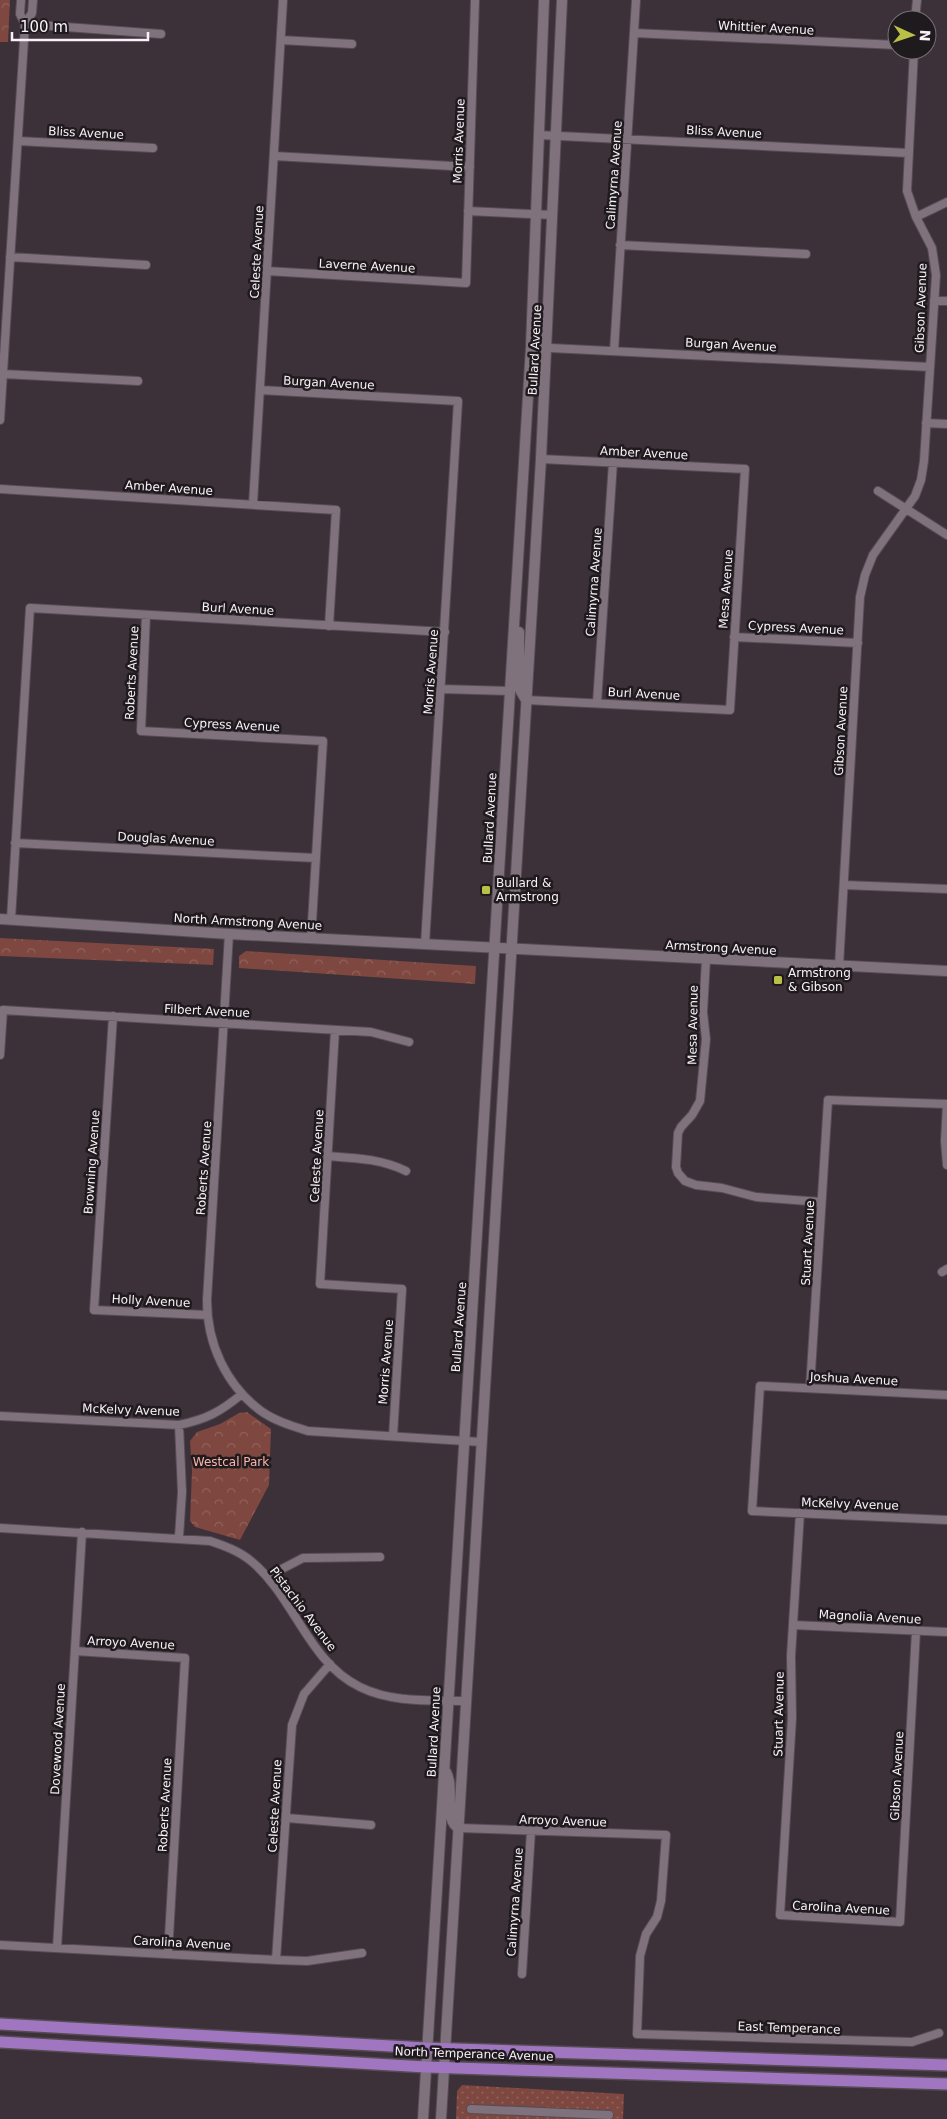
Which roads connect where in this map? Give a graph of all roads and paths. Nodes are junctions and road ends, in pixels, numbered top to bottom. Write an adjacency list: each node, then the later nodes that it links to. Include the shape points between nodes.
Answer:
1 (21, 0): 8 (street, via 20,14)
2 (33, 0): 8 (street, via 32,13)
3 (284, 0): 11 (street, Celeste Avenue)
4 (475, 0): 22 (street, Morris Avenue)
5 (544, 0): 15 (main road, Bullard Avenue)
6 (562, 0): 16 (main road, Bullard Avenue)
7 (636, 0): 9 (street, Calimyrna Avenue)
8 (25, 24): 10 (street); 18 (street)
9 (634, 33): 13 (street, Whittier Avenue); 17 (street, Calimyrna Avenue)
10 (161, 34)
11 (281, 40): 12 (street); 21 (street, Celeste Avenue)
12 (352, 44)
13 (887, 45)
14 (913, 60): 20 (street, Gibson Avenue)
15 (539, 135): 16 (street, Bliss Avenue); 25 (main road, Bullard Avenue)
16 (556, 136): 17 (street, Bliss Avenue); 26 (main road, Bullard Avenue)
17 (627, 138): 20 (street, Bliss Avenue); 28 (street, Calimyrna Avenue)
18 (18, 141): 19 (street, Bliss Avenue); 30 (street)
19 (153, 148)
20 (908, 153): 27 (street, Gibson Avenue, via 907,191)
21 (274, 156): 22 (street); 32 (street, Celeste Avenue)
22 (470, 167): 24 (street, Morris Avenue)
23 (947, 202): 27 (street)
24 (468, 211): 25 (street); 33 (street, Morris Avenue)
25 (537, 214): 26 (street); 36 (main road, Bullard Avenue)
26 (553, 215): 37 (main road, Bullard Avenue)
27 (916, 217): 34 (street, Gibson Avenue, via 932,248 936,275)
28 (620, 245): 29 (street); 38 (street, Calimyrna Avenue)
29 (806, 254)
30 (10, 257): 31 (street); 40 (street)
31 (146, 265)
32 (267, 271): 33 (street, Laverne Avenue); 42 (street, Celeste Avenue)
33 (466, 283)
34 (934, 301): 35 (street); 39 (street, Gibson Avenue)
35 (947, 301)
36 (531, 347): 37 (street, Burgan Avenue); 55 (main road, Bullard Avenue)
37 (548, 348): 38 (street, Burgan Avenue); 47 (main road, Bullard Avenue)
38 (614, 350): 39 (street, Burgan Avenue)
39 (930, 366): 45 (street, Gibson Avenue)
40 (3, 374): 41 (street); 44 (street)
41 (138, 381)
42 (260, 390): 43 (street, Burgan Avenue); 52 (street, Celeste Avenue)
43 (458, 401): 58 (street, Morris Avenue)
44 (0, 420)
45 (926, 423): 46 (street); 53 (street, Gibson Avenue, via 921,480)
46 (947, 424)
47 (542, 459): 48 (street, Amber Avenue); 63 (main road, Bullard Avenue)
48 (613, 462): 49 (street, Amber Avenue); 64 (street, Calimyrna Avenue)
49 (745, 469): 59 (street, Mesa Avenue)
50 (0, 489): 52 (street, Amber Avenue)
51 (878, 491): 53 (street)
52 (253, 504): 57 (street, Amber Avenue, via 336,510)
53 (906, 510): 54 (street); 60 (street, Gibson Avenue, via 873,554 864,575)
54 (947, 535)
55 (516, 609): 62 (main road, Bullard Avenue); 63 (main road, Bullard Avenue, via 520,644 519,688)
56 (146, 615): 57 (street, Burl Avenue); 66 (street, Roberts Avenue); 67 (street, Burl Avenue, via 30,608)
57 (329, 626): 58 (street, Burl Avenue)
58 (444, 632): 61 (street, Morris Avenue)
59 (734, 637): 60 (street, Cypress Avenue); 65 (street, Mesa Avenue)
60 (858, 642): 69 (street, Gibson Avenue)
61 (441, 689): 62 (street); 75 (street, Morris Avenue)
62 (510, 692): 76 (main road, Bullard Avenue)
63 (526, 700): 64 (street, Burl Avenue); 77 (main road, Bullard Avenue)
64 (597, 703): 65 (street, Burl Avenue)
65 (730, 710)
66 (141, 731): 68 (street, Cypress Avenue, via 323,741)
67 (15, 843): 68 (street, Douglas Avenue); 72 (street)
68 (316, 858): 74 (street)
69 (844, 885): 70 (street); 79 (street, Gibson Avenue)
70 (947, 889)
71 (0, 919): 72 (main road, North Armstrong Avenue)
72 (11, 919): 73 (main road, North Armstrong Avenue)
73 (229, 934): 74 (main road, North Armstrong Avenue); 82 (street, Roberts Avenue)
74 (311, 939): 75 (main road, North Armstrong Avenue)
75 (424, 944): 76 (main road, North Armstrong Avenue)
76 (494, 948): 77 (main road, Armstrong Avenue); 100 (main road, Bullard Avenue)
77 (511, 949): 78 (main road, Armstrong Avenue); 101 (main road, Bullard Avenue)
78 (706, 960): 79 (main road, Armstrong Avenue); 90 (street, Mesa Avenue, via 702,1093 698,1108 678,1133 678,1173 685,1181 696,1185 756,1197)
79 (839, 966): 80 (main road, Armstrong Avenue)
80 (947, 971)
81 (113, 1016): 82 (street, Filbert Avenue); 85 (street, Filbert Avenue, via 3,1010); 92 (street, Browning Avenue)
82 (224, 1024): 83 (street, Filbert Avenue); 93 (street, Roberts Avenue)
83 (336, 1030): 84 (street, Filbert Avenue, via 370,1032); 87 (street, Celeste Avenue)
84 (409, 1042)
85 (0, 1055)
86 (947, 1104): 88 (street); 90 (street, Stuart Avenue, via 828,1100)
87 (328, 1156): 89 (street, via 390,1163); 91 (street, Celeste Avenue, via 320,1284)
88 (947, 1165)
89 (406, 1171)
90 (822, 1202): 94 (street, Stuart Avenue)
91 (402, 1289): 99 (street, Morris Avenue)
92 (94, 1310): 93 (street, Holly Avenue)
93 (207, 1315): 95 (street, Roberts Avenue, via 217,1357)
94 (810, 1388): 96 (street, Joshua Avenue); 102 (street, Joshua Avenue, via 760,1386)
95 (242, 1394): 98 (street, McKelvy Avenue, via 223,1410 202,1420); 99 (street, via 262,1412 308,1431)
96 (947, 1394)
97 (0, 1416): 98 (street, McKelvy Avenue)
98 (179, 1425): 107 (street, via 182,1492)
99 (392, 1436): 100 (street)
100 (464, 1441): 101 (street); 116 (main road, Bullard Avenue)
101 (481, 1442): 117 (main road, Bullard Avenue)
102 (752, 1511): 103 (street, McKelvy Avenue)
103 (800, 1513): 104 (street, McKelvy Avenue); 110 (street, Stuart Avenue)
104 (947, 1520)
105 (0, 1528): 106 (street, Pistachio Avenue)
106 (82, 1532): 107 (street, Pistachio Avenue); 113 (street, Dovewood Avenue)
107 (179, 1537): 109 (street, Pistachio Avenue, via 210,1541 233,1549)
108 (380, 1557): 109 (street, via 303,1558)
109 (268, 1578): 115 (street, Pistachio Avenue)
110 (793, 1625): 111 (street, Magnolia Avenue); 123 (street, Stuart Avenue)
111 (916, 1631): 112 (street, Magnolia Avenue); 124 (street, Gibson Avenue)
112 (947, 1632)
113 (75, 1651): 114 (street, Arroyo Avenue); 126 (street, Dovewood Avenue)
114 (185, 1658): 128 (street, Roberts Avenue)
115 (330, 1664): 116 (street, Pistachio Avenue, via 359,1687 377,1694 394,1698); 119 (street, Celeste Avenue, via 313,1682 296,1710 290,1740)
116 (448, 1700): 117 (street, Pistachio Avenue); 118 (main road, Bullard Avenue)
117 (466, 1701): 121 (main road, Bullard Avenue)
118 (445, 1769): 121 (main road, via 451,1785 450,1819); 135 (main road, Bullard Avenue)
119 (286, 1818): 120 (street); 129 (street, Celeste Avenue)
120 (371, 1825)
121 (458, 1828): 122 (street, Arroyo Avenue); 136 (main road, Bullard Avenue)
122 (530, 1831): 130 (street, Calimyrna Avenue); 133 (street, Arroyo Avenue, via 666,1835 661,1901 640,1956)
123 (780, 1915): 124 (street, Carolina Avenue)
124 (900, 1922)
125 (0, 1945): 126 (street, Carolina Avenue)
126 (57, 1948): 128 (street, Carolina Avenue)
127 (362, 1953): 129 (street, Carolina Avenue, via 307,1961)
128 (168, 1954): 129 (street, Carolina Avenue)
129 (276, 1960)
130 (522, 1974)
131 (0, 2024): 135 (main road, North Temperance Avenue)
132 (939, 2033): 133 (street, East Temperance, via 912,2042)
133 (637, 2034)
134 (0, 2042): 138 (main road, North Temperance Avenue)
135 (426, 2048): 136 (main road, North Temperance Avenue); 138 (main road, Bullard Avenue)
136 (444, 2048): 137 (main road, North Temperance Avenue); 139 (main road, Bullard Avenue)
137 (947, 2065)
138 (426, 2067): 139 (main road, North Temperance Avenue); 144 (main road, Bullard Avenue)
139 (443, 2067): 140 (main road, North Temperance Avenue); 145 (main road, Bullard Avenue)
140 (947, 2084)
141 (470, 2109): 143 (street)
142 (609, 2115): 143 (street)
143 (555, 2116)
144 (423, 2119)
145 (441, 2119)

